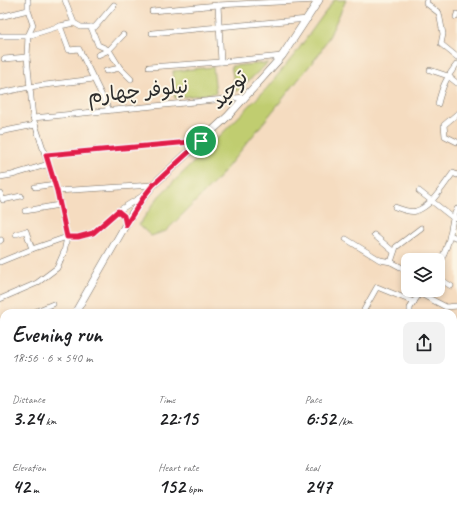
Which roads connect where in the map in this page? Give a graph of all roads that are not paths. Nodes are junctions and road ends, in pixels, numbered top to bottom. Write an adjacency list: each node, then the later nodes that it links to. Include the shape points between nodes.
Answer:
1 (28, 0): 7 (street)
2 (65, 0): 11 (street)
3 (318, 0): 6 (street); 10 (main road, توحید)
4 (427, 0): 23 (street, via 426,3 439,13 443,34 441,44)
5 (114, 5): 13 (street, via 95,27)
6 (218, 5): 8 (street); 14 (street)
7 (28, 10): 9 (street); 18 (street, via 33,25)
8 (152, 11)
9 (0, 17)
10 (308, 19): 14 (street); 21 (main road, توحید)
11 (74, 22): 12 (street); 13 (street, via 81,27)
12 (60, 26): 18 (street); 32 (street, via 70,50 79,49)
13 (91, 27): 19 (street, via 98,45)
14 (219, 27): 15 (street); 25 (street)
15 (152, 33)
16 (123, 35): 19 (street)
17 (0, 36): 18 (street)
18 (28, 36): 22 (street)
19 (109, 50): 20 (street); 28 (street)
20 (98, 55)
21 (282, 56): 25 (street); 37 (main road, توحید)
22 (26, 57): 24 (street); 35 (street)
23 (457, 57)
24 (4, 59)
25 (221, 62): 27 (street)
26 (457, 64): 31 (street)
27 (149, 67)
28 (120, 68): 30 (street); 33 (street)
29 (430, 70): 31 (street)
30 (106, 71)
31 (448, 76): 34 (street); 38 (street)
32 (94, 79): 35 (street); 39 (street)
33 (131, 79)
34 (457, 82)
35 (29, 87): 36 (street); 41 (street)
36 (0, 93)
37 (246, 96): 39 (street, نیلوفر چهارم); 44 (main road, توحید)
38 (438, 104)
39 (109, 110): 41 (street, نیلوفر چهارم)
40 (457, 114): 45 (street, via 444,125 445,136)
41 (33, 118): 42 (street)
42 (35, 124): 43 (street); 46 (street)
43 (0, 132)
44 (201, 141): 46 (street); 51 (main road, توحید)
45 (457, 142)
46 (46, 155): 47 (street)
47 (49, 164): 49 (street); 50 (street)
48 (457, 175): 58 (street, via 453,173)
49 (0, 178)
50 (55, 184): 52 (street); 53 (street)
51 (153, 185): 53 (street); 56 (main road, توحید)
52 (35, 187)
53 (57, 191): 59 (street)
54 (419, 191): 58 (street)
55 (0, 193): 57 (street, via 3,200)
56 (145, 195): 63 (street); 65 (main road, توحید)
57 (21, 196)
58 (431, 200): 60 (street, via 416,211 408,212); 64 (street)
59 (59, 205): 62 (street); 70 (street)
60 (395, 207)
61 (457, 209): 64 (street)
62 (25, 211)
63 (118, 211): 65 (street, via 124,216); 70 (street, via 93,233)
64 (455, 218): 69 (street)
65 (126, 225): 88 (main road, توحید)
66 (421, 228): 74 (street, via 396,247)
67 (16, 234): 73 (street, via 26,231)
68 (374, 235): 74 (street)
69 (450, 235): 71 (street); 75 (street)
70 (67, 237): 73 (street); 83 (street, via 57,268 37,283)
71 (457, 238)
72 (346, 239): 77 (street, via 380,260)
73 (32, 249): 76 (street)
74 (394, 252): 77 (street)
75 (445, 253)
76 (0, 262)
77 (391, 262): 78 (street)
78 (401, 267)
79 (445, 282): 80 (street)
80 (451, 286)
81 (417, 297): 84 (street)
82 (430, 297): 86 (street, via 446,307)
83 (0, 299)
84 (414, 302): 89 (street, via 377,286); 90 (street)
85 (53, 304): 87 (street)
86 (457, 306)
87 (41, 309)
88 (77, 309)
89 (365, 309)
90 (410, 309)

